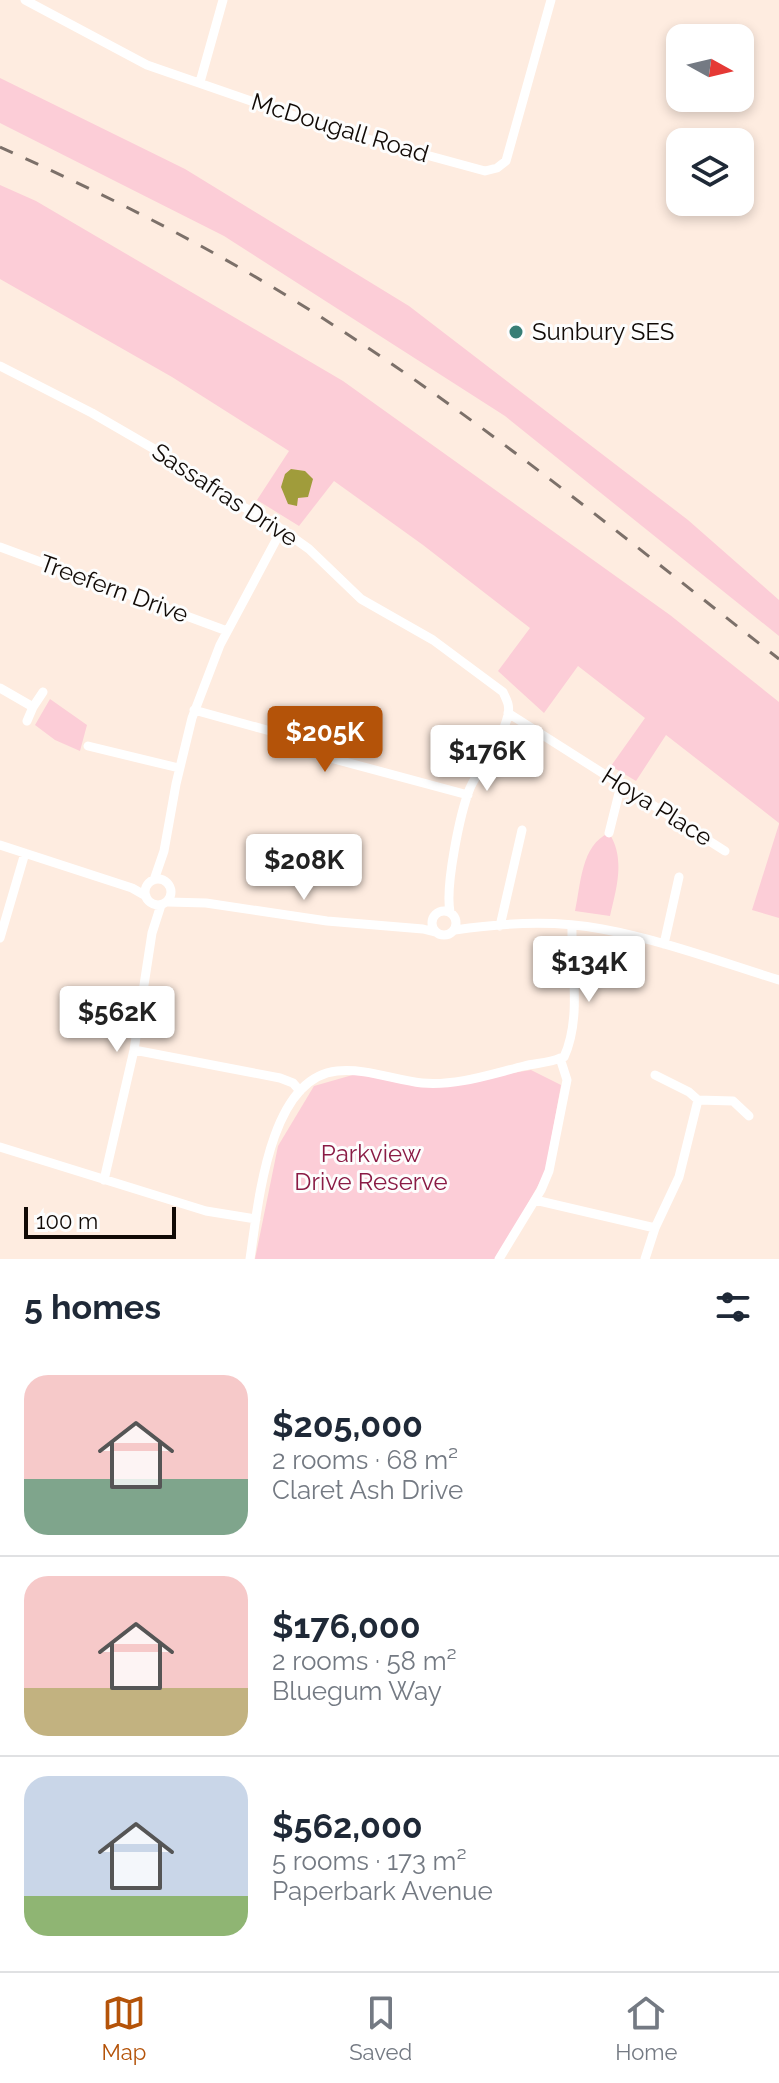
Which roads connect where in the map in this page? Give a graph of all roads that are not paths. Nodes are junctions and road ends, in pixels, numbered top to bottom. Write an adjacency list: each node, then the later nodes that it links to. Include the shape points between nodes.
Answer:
1 (25, 0): 4 (street, McDougall Road, via 147,65)
2 (223, 0): 4 (street)
3 (551, 0): 4 (street, McDougall Road, via 506,161 485,171 338,131)
4 (200, 82)
5 (0, 366): 6 (street, Sassafras Drive, via 92,413 161,453 203,486)
6 (282, 529): 8 (street); 12 (street, Sassafras Drive, via 361,599 433,640 503,692)
7 (0, 547): 8 (street, Treefern Drive)
8 (227, 631): 13 (street)
9 (0, 688): 11 (street)
10 (43, 692): 11 (street)
11 (33, 707): 14 (street)
12 (509, 709): 17 (street, Hoya Place); 18 (street)
13 (194, 710): 16 (street); 18 (street, via 274,732 323,756)
14 (27, 721)
15 (88, 746): 16 (street)
16 (179, 768): 22 (street)
17 (621, 785): 20 (street); 23 (street, Hoya Place)
18 (468, 795): 32 (street)
19 (522, 830): 34 (street)
20 (609, 833)
21 (0, 845): 24 (street)
22 (164, 851): 27 (street); 28 (street)
23 (725, 851)
24 (25, 853): 26 (street); 38 (street)
25 (679, 877): 39 (street)
26 (113, 882): 27 (street); 29 (street)
27 (152, 882): 28 (street); 29 (street)
28 (169, 886): 30 (street); 31 (street)
29 (148, 899): 30 (street); 37 (street)
30 (164, 903): 31 (street); 37 (street)
31 (206, 903): 35 (street)
32 (447, 918): 34 (street, via 479,927); 35 (street); 36 (street, via 432,922); 36 (street, via 444,936)
33 (572, 925): 34 (street); 39 (street); 42 (street, via 573,1019 570,1044)
34 (500, 926)
35 (399, 927): 36 (street)
36 (435, 932)
37 (152, 933): 41 (street)
38 (0, 938)
39 (664, 944): 40 (street)
40 (779, 980)
41 (134, 1050): 44 (street, via 280,1078); 48 (street)
42 (560, 1058): 44 (street, via 449,1083 334,1071); 49 (street, via 567,1081 549,1171)
43 (655, 1075): 45 (street)
44 (300, 1091): 50 (street, via 272,1143)
45 (698, 1100): 46 (street, via 733,1101); 51 (street, via 679,1177)
46 (749, 1116)
47 (0, 1147): 48 (street)
48 (104, 1180): 50 (street, via 206,1211)
49 (535, 1200): 51 (street); 53 (street)
50 (256, 1219): 52 (street)
51 (655, 1228): 54 (street)
52 (250, 1259)
53 (499, 1259)
54 (645, 1259)

